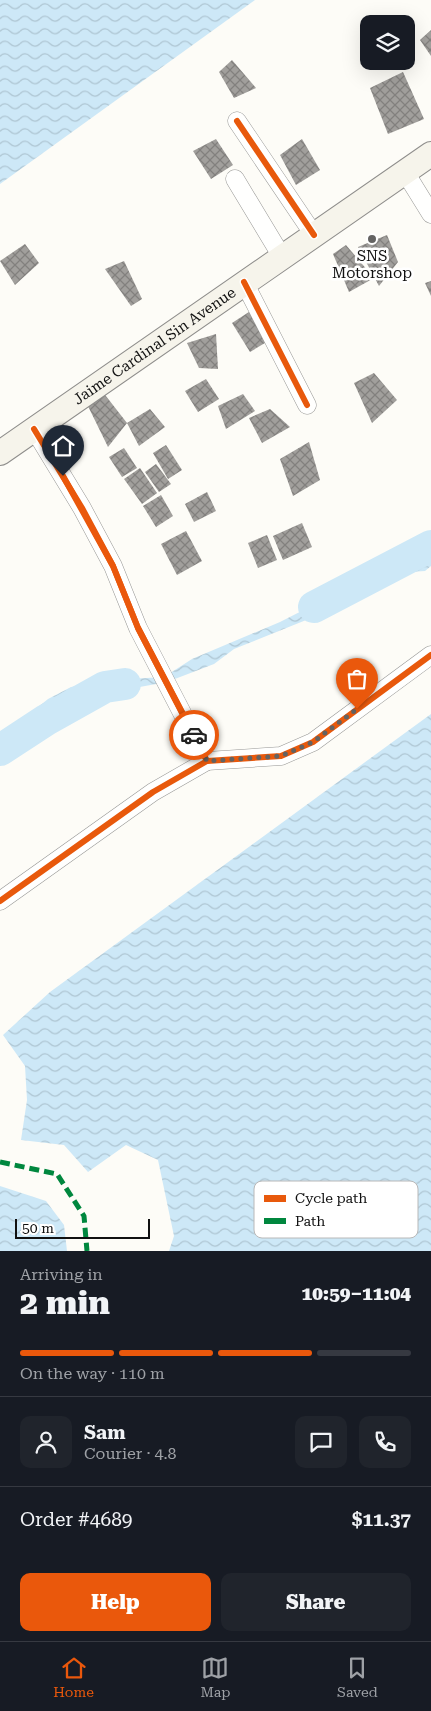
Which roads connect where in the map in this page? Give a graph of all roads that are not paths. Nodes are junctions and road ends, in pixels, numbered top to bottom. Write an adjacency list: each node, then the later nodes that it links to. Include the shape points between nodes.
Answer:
1 (237, 121): 6 (street)
2 (431, 154): 3 (main road, Jaime Cardinal Sin Avenue)
3 (404, 172): 5 (street); 6 (main road, Jaime Cardinal Sin Avenue)
4 (235, 179): 7 (street)
5 (431, 214)
6 (314, 235): 7 (main road, Jaime Cardinal Sin Avenue)
7 (282, 257): 8 (main road, Jaime Cardinal Sin Avenue)
8 (244, 282): 9 (street); 10 (main road, Jaime Cardinal Sin Avenue)
9 (307, 405)
10 (34, 429): 11 (main road, Jaime Cardinal Sin Avenue); 13 (street, via 113,566 138,628)
11 (0, 453)
12 (431, 655): 13 (street, via 313,742 281,756)
13 (207, 761): 14 (street, via 152,792)
14 (0, 901)

